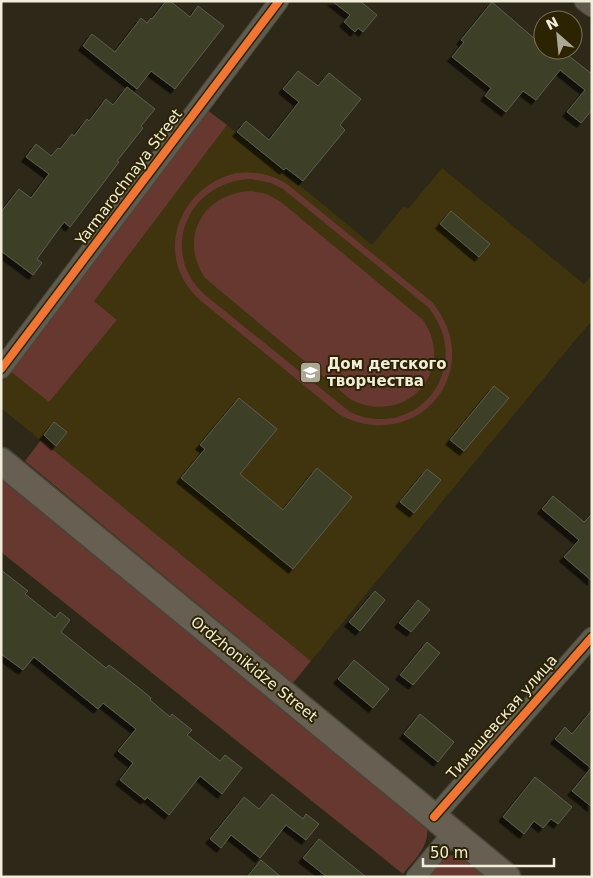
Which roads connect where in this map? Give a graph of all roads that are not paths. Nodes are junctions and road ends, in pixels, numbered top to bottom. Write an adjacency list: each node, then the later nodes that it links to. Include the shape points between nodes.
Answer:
1 (279, 1): 4 (street, Yarmarochnaya Street)
2 (584, 1): 3 (street)
3 (592, 7)
4 (1, 370)
5 (1, 461): 7 (main road, Ordzhonikidze Street)
6 (592, 637): 7 (street, Тимашевская улица)
7 (443, 824): 8 (street, Тимашевская улица); 9 (main road, Ordzhonikidze Street)
8 (416, 877)
9 (507, 877)

